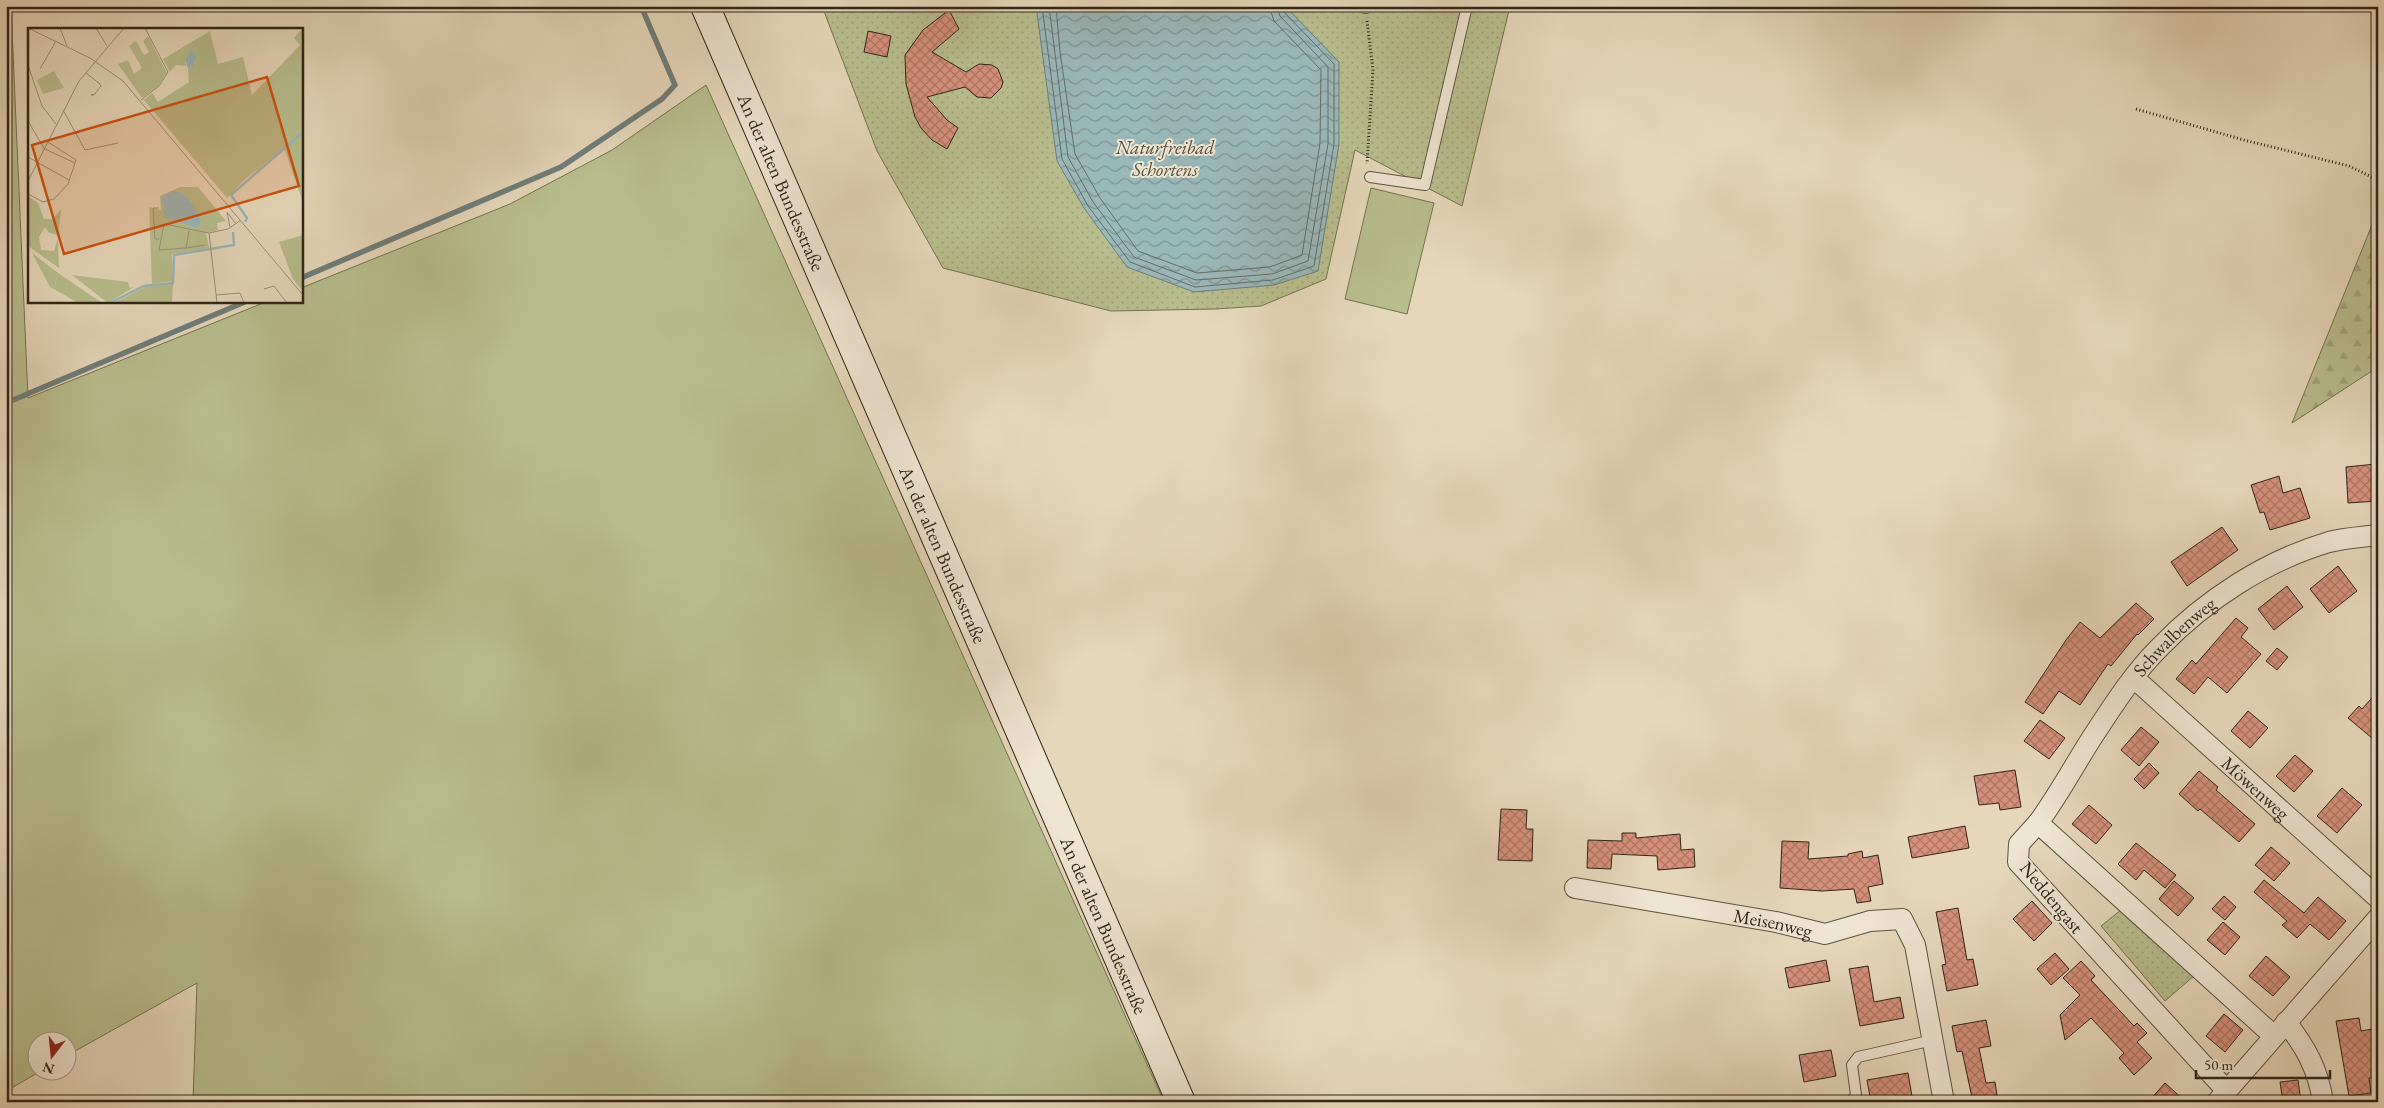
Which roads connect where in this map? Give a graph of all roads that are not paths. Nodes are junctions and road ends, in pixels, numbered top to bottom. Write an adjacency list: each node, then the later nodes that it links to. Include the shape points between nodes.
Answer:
1 (705, 6): 13 (street, An der alten Bundesstraße)
2 (1467, 6): 3 (lane, via 1425,185)
3 (1370, 177)
4 (2378, 535): 5 (street, Schwalbenweg, via 2329,542 2263,569 2207,604 2159,648)
5 (2134, 678): 6 (street, Schwalbenweg, via 2096,730 2060,793); 8 (street, Möwenweg)
6 (2038, 823): 10 (street); 12 (street, Neddengast, via 2020,844 2018,862)
7 (1575, 888): 11 (street, Meisenweg, via 1776,922 1825,934 1870,921 1902,918 1916,945)
8 (2378, 898)
9 (2378, 918): 10 (street)
10 (2280, 1029): 12 (street); 16 (street, via 2307,1050)
11 (1933, 1040): 14 (lane, via 1858,1057 1852,1065 1856,1095); 15 (street, Meisenweg)
12 (2222, 1096)
13 (1181, 1102)
14 (1851, 1102)
15 (1944, 1102)
16 (2323, 1102)

